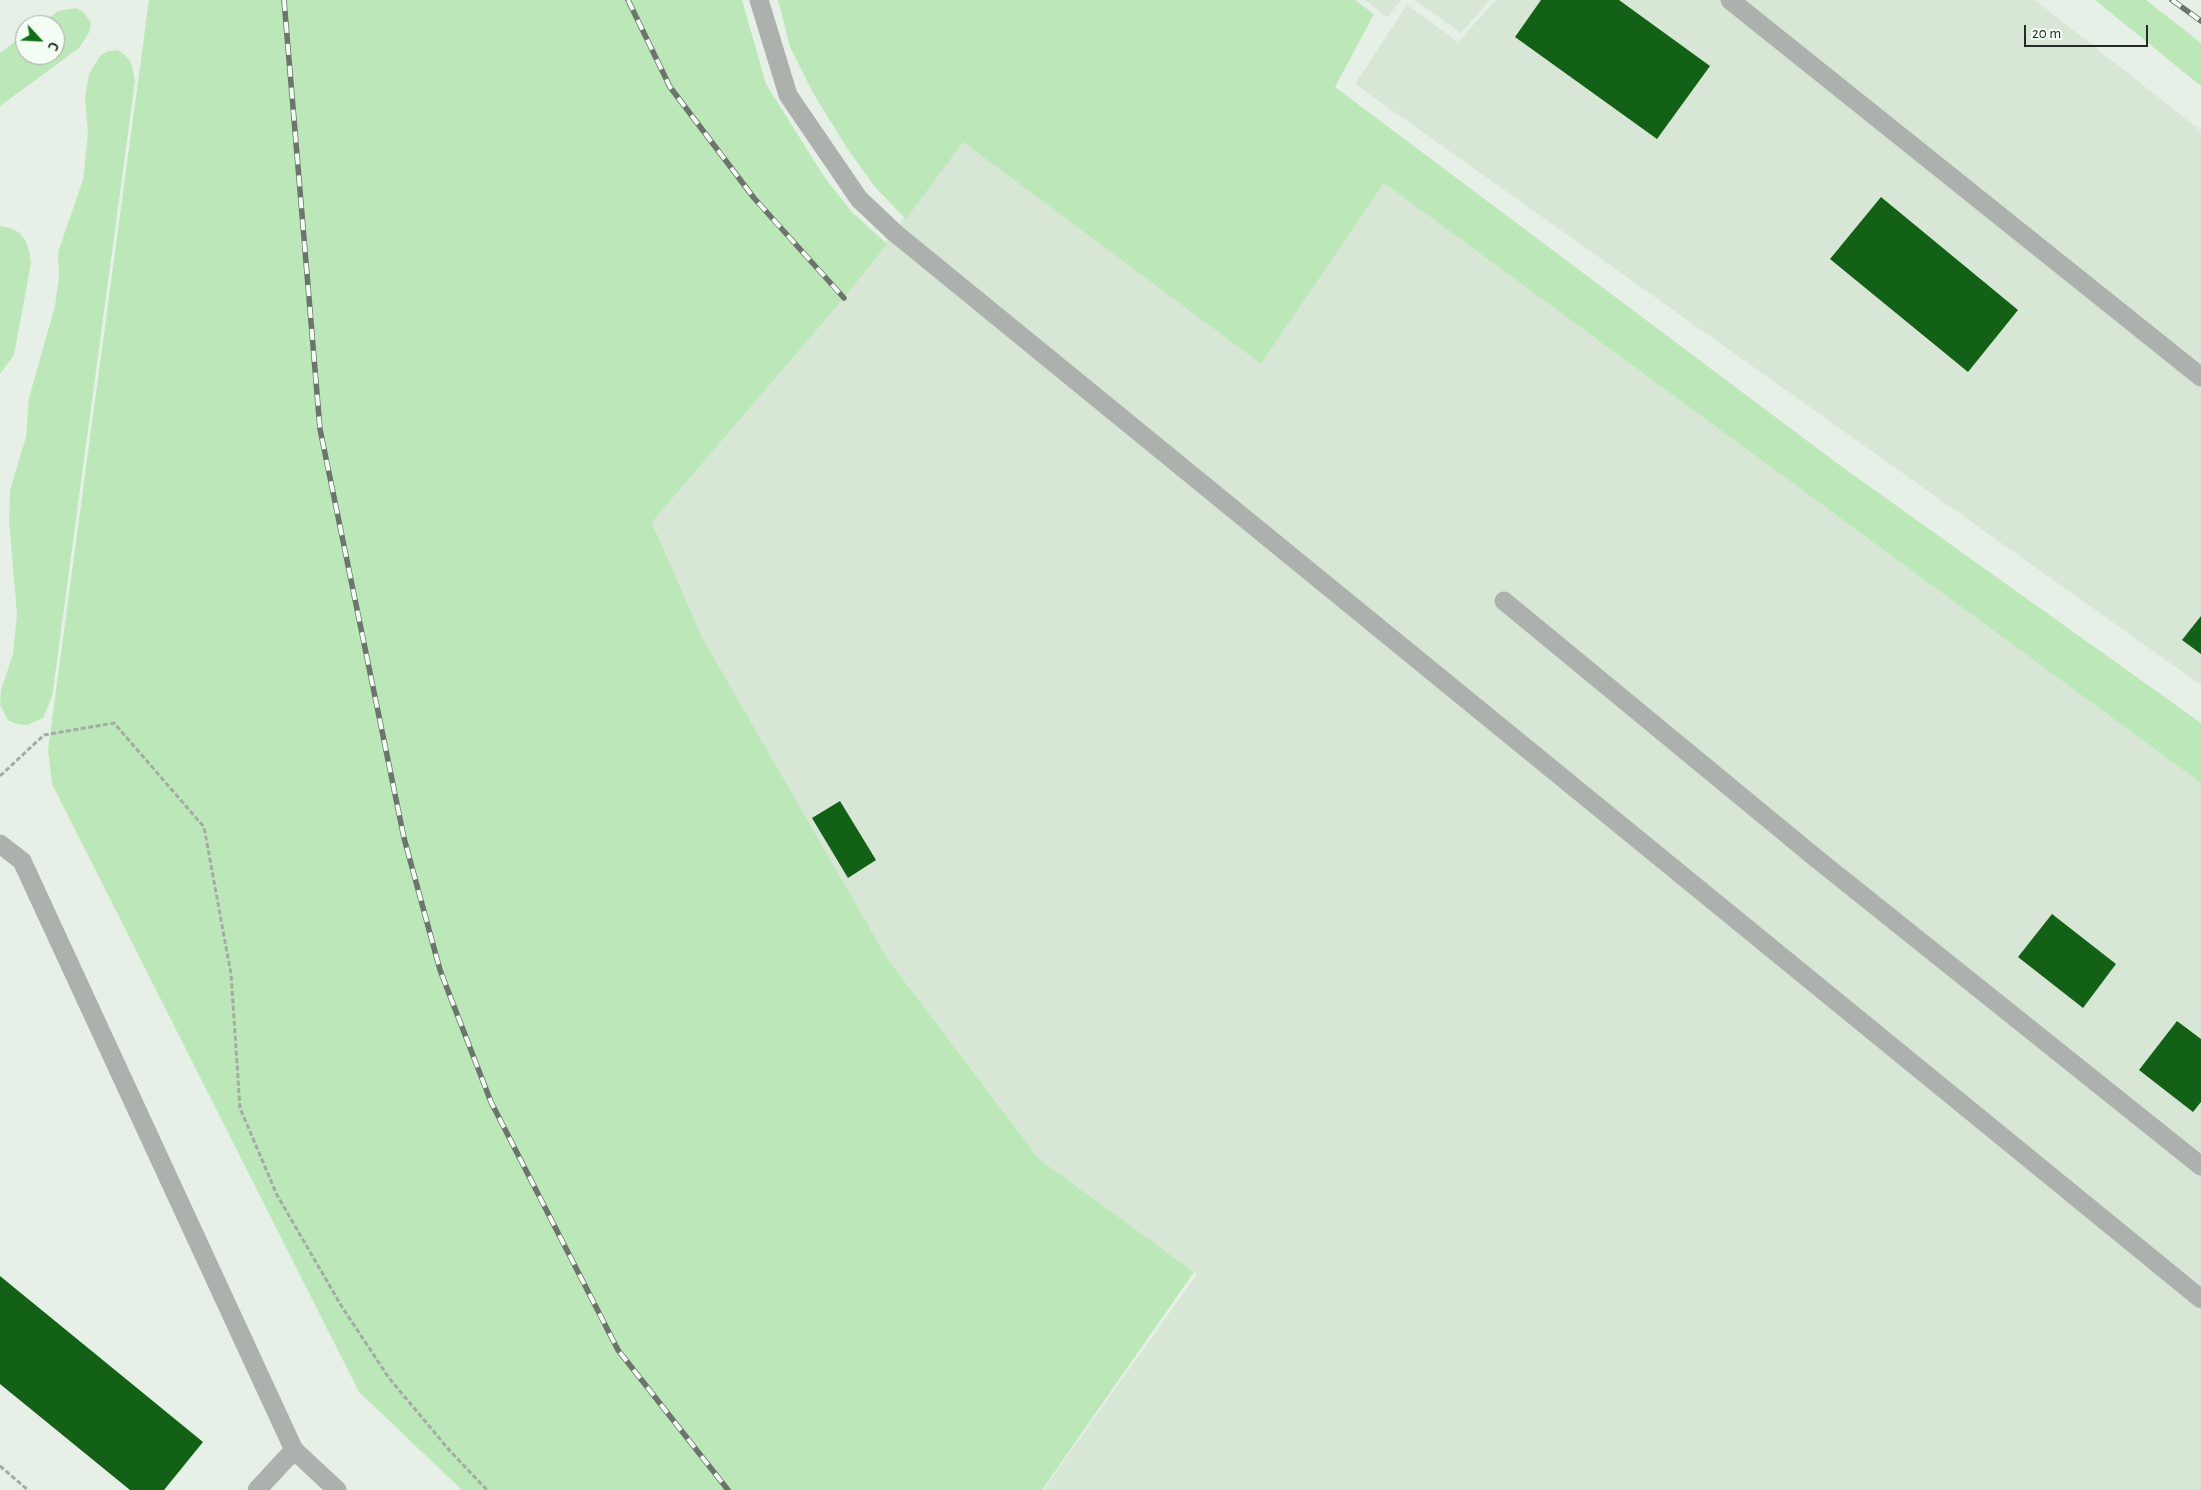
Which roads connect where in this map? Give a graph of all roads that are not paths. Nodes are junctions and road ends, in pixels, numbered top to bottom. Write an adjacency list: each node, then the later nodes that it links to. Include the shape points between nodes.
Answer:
1 (759, 0): 7 (lane, via 788,95 859,198 895,233)
2 (1730, 0): 3 (lane)
3 (2201, 377)
4 (1504, 601): 6 (lane, via 1817,859)
5 (0, 844): 8 (lane, via 22,861)
6 (2201, 1166)
7 (2201, 1299)
8 (294, 1450): 9 (lane); 10 (lane)
9 (257, 1490)
10 (337, 1490)

